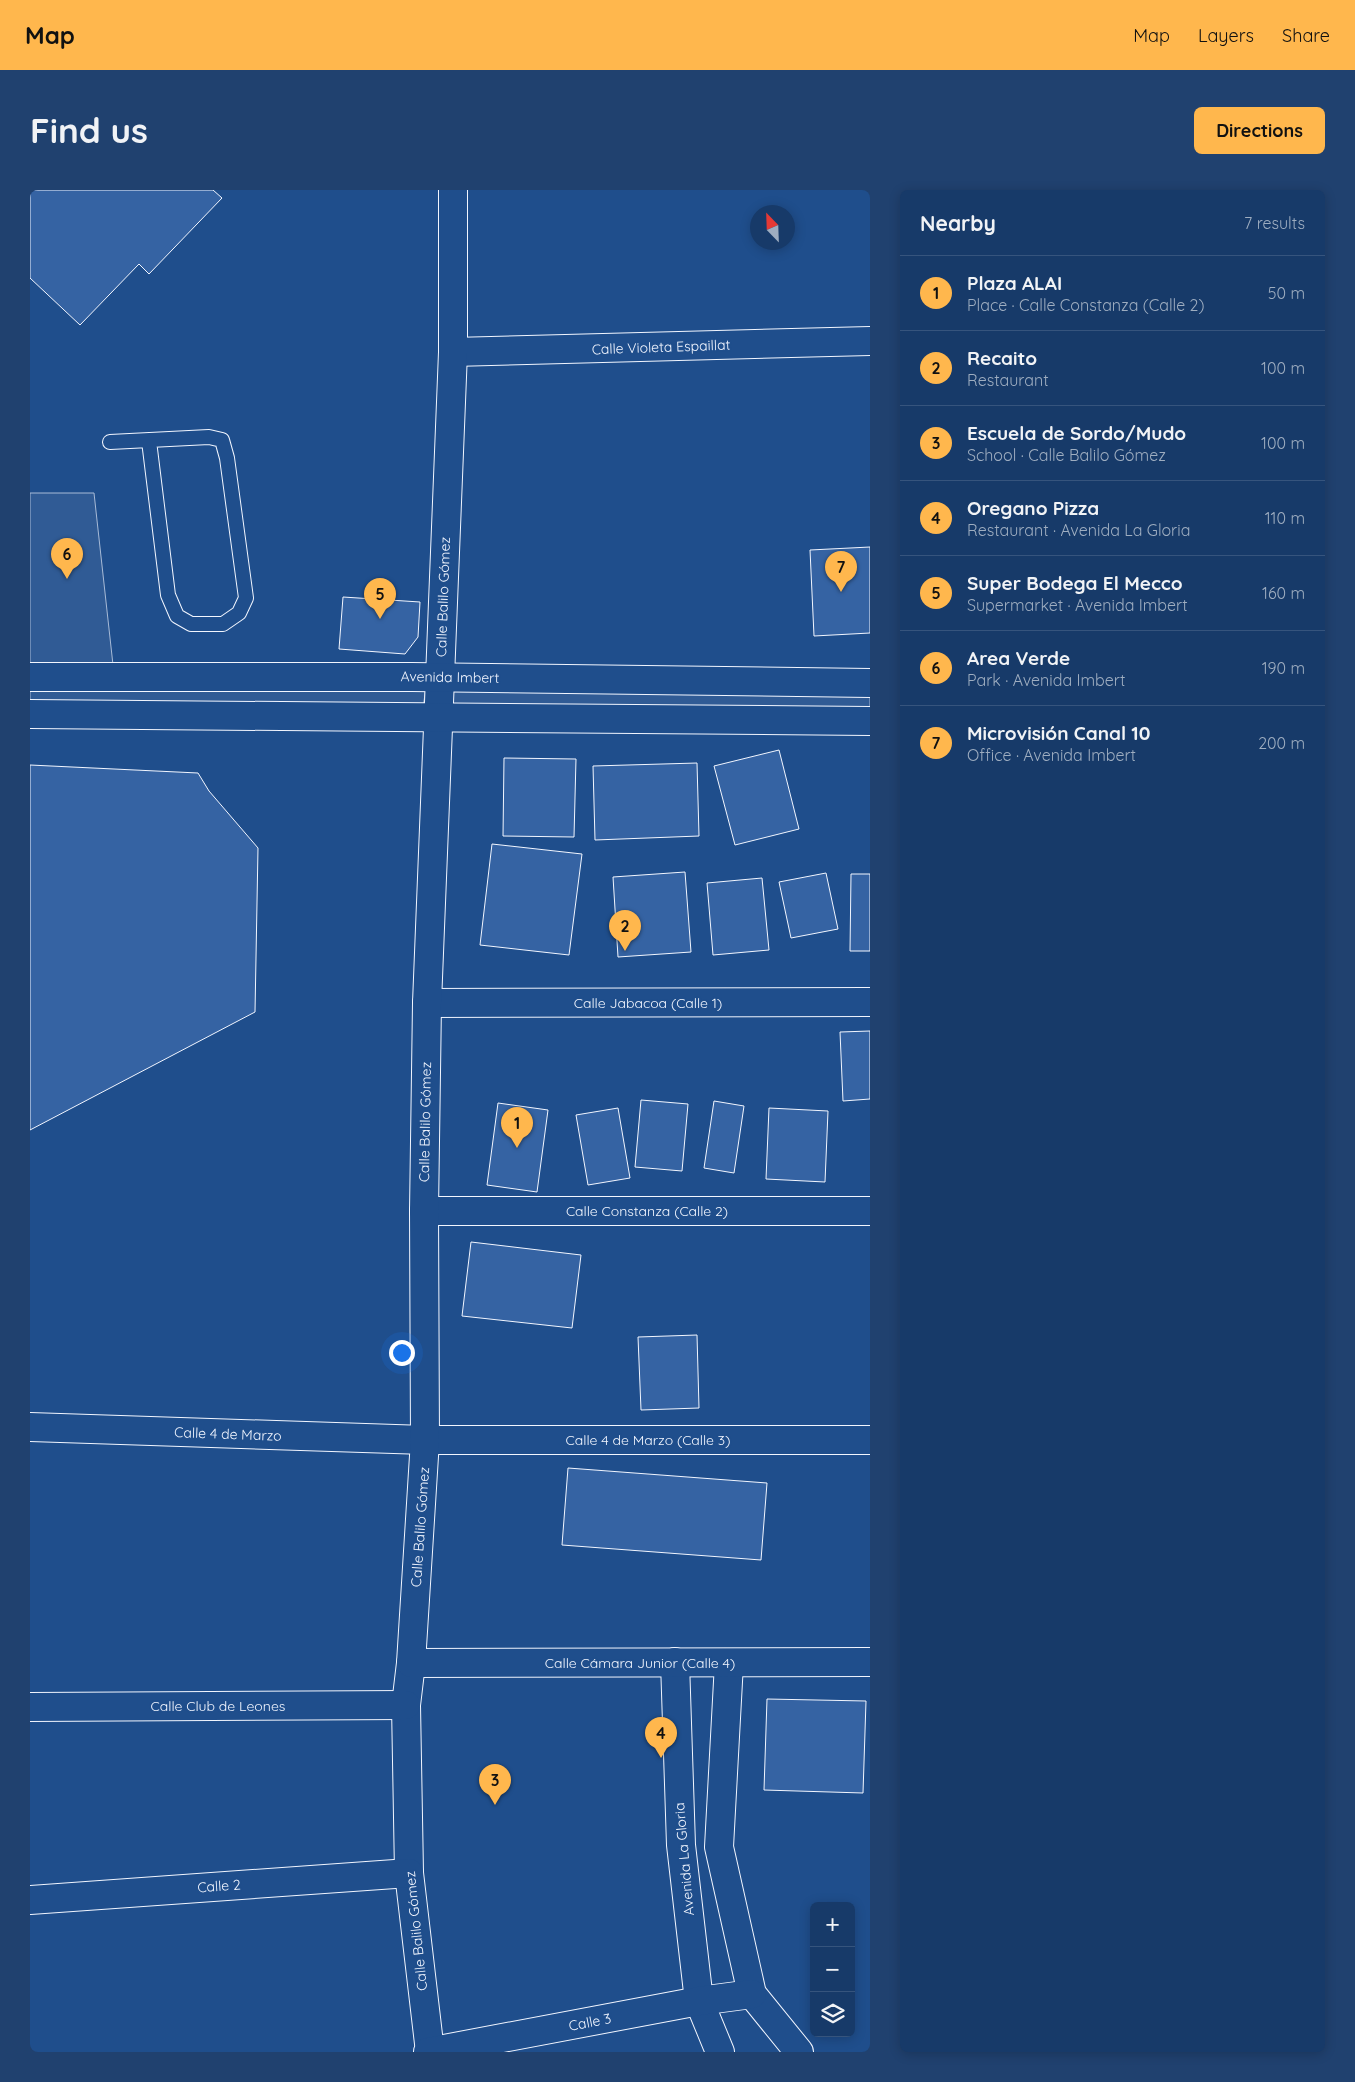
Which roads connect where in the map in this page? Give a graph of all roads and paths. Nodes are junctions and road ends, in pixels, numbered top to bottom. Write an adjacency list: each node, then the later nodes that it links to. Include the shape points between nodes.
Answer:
1 (453, 190): 3 (street, Calle Balilo Gómez)
2 (870, 341): 3 (street, Calle Violeta Espaillat)
3 (452, 352): 7 (street, Calle Balilo Gómez)
4 (149, 441): 4 (lane, via 209,437 222,440 246,598 238,613 223,624 191,624 177,616 168,595); 5 (lane)
5 (110, 442)
6 (30, 677): 7 (street, Avenida Imbert)
7 (440, 677): 8 (street, Avenida Imbert); 10 (street, Calle Balilo Gómez)
8 (870, 683)
9 (30, 714): 10 (street)
10 (437, 718): 11 (street); 13 (street, Calle Balilo Gómez)
11 (870, 721)
12 (870, 1002): 13 (street, Calle Jabacoa (Calle 1))
13 (427, 1003): 15 (street, Calle Balilo Gómez)
14 (870, 1210): 15 (street, Calle Constanza (Calle 2))
15 (424, 1211): 17 (street, Calle Balilo Gómez)
16 (30, 1427): 17 (street, Calle 4 de Marzo)
17 (425, 1440): 18 (street, Calle 4 de Marzo (Calle 3)); 21 (street, Calle Balilo Gómez)
18 (870, 1440)
19 (675, 1662): 21 (street, Calle Cámara Junior (Calle 4)); 22 (street, Calle Cámara Junior (Calle 4)); 28 (street, Avenida La Gloria, via 681,1845)
20 (870, 1662): 22 (street, Calle Cámara Junior (Calle 4))
21 (410, 1663): 23 (street, Calle Balilo Gómez)
22 (729, 1663): 27 (street, via 719,1847)
23 (406, 1704): 24 (street, Calle Club de Leones); 25 (street, Calle Balilo Gómez)
24 (30, 1707)
25 (409, 1873): 26 (street, Calle 2); 29 (street, Calle Balilo Gómez)
26 (30, 1900)
27 (752, 1994): 28 (street, Calle 3); 31 (street)
28 (699, 2002): 29 (street, Calle 3); 30 (street, Avenida La Gloria)
29 (430, 2052)
30 (720, 2052)
31 (799, 2052)

